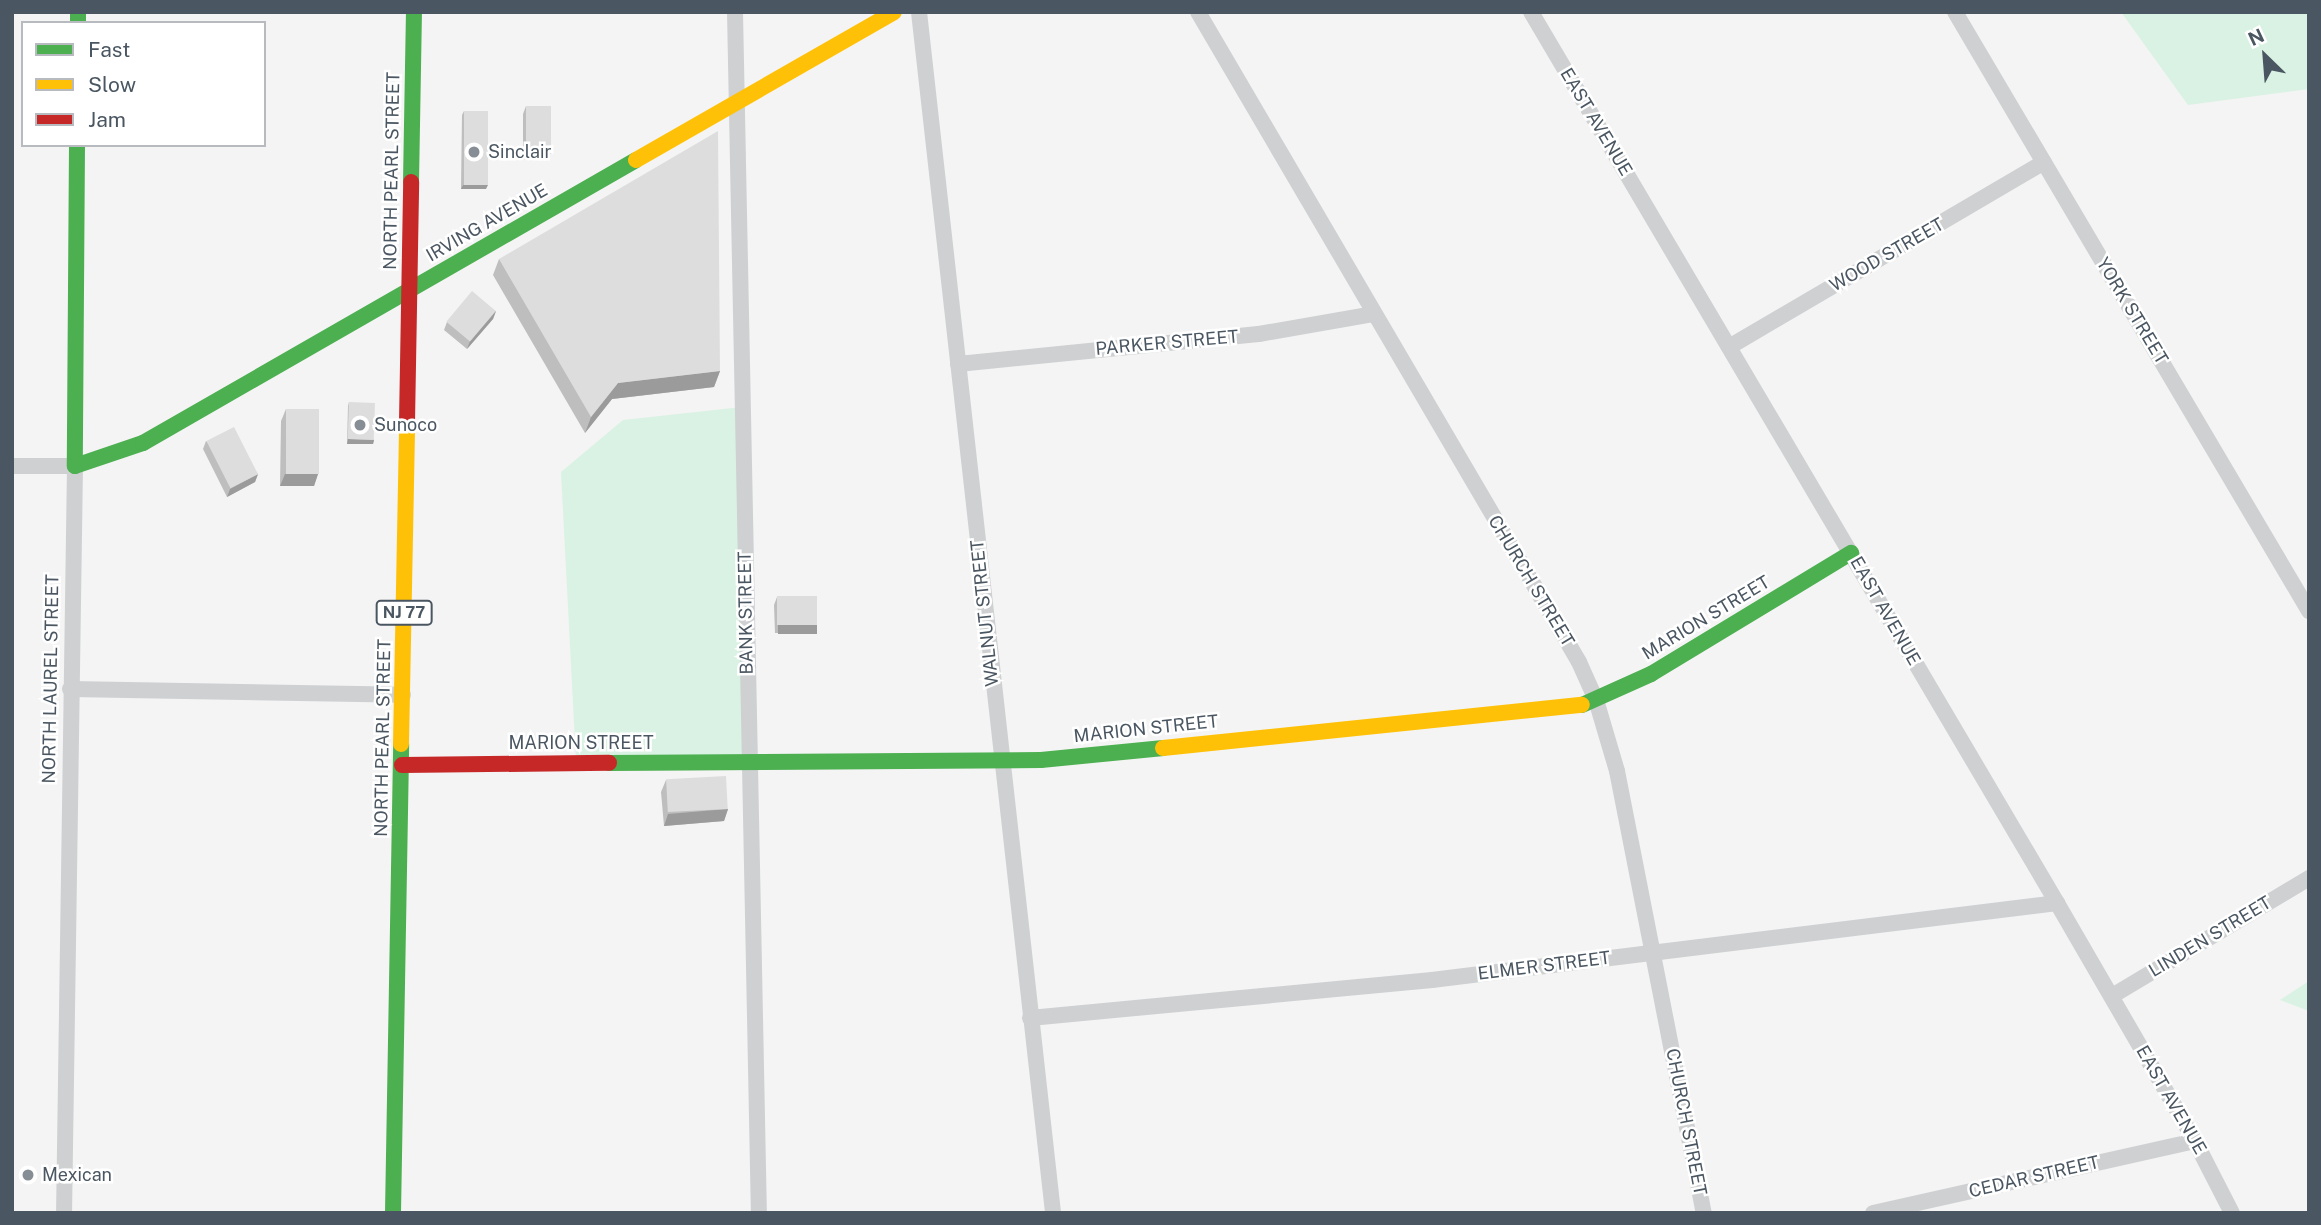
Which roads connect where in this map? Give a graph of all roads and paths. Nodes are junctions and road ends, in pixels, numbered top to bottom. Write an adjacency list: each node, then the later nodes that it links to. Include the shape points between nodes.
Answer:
1 (414, 12): 11 (street, NORTH PEARL STREET / NJ 77)
2 (735, 12): 8 (street, BANK STREET)
3 (894, 12): 8 (street, IRVING AVENUE)
4 (919, 12): 14 (street, WALNUT STREET)
5 (1198, 12): 12 (street, CHURCH STREET)
6 (1531, 12): 13 (street, EAST AVENUE)
7 (1955, 12): 10 (street, YORK STREET)
8 (736, 104): 11 (street, IRVING AVENUE); 23 (street, BANK STREET)
9 (76, 147): 16 (street, NORTH LAUREL STREET)
10 (2044, 162): 13 (street, WOOD STREET); 18 (street, YORK STREET)
11 (409, 289): 16 (street, IRVING AVENUE, via 143,443); 20 (street, NORTH PEARL STREET / NJ 77)
12 (1374, 314): 14 (street, PARKER STREET, via 1259,334); 21 (street, CHURCH STREET, via 1579,662)
13 (1730, 347): 17 (street, EAST AVENUE)
14 (958, 364): 22 (street, WALNUT STREET)
15 (12, 466): 16 (street, IRVING AVENUE)
16 (75, 466): 19 (street, NORTH LAUREL STREET)
17 (1851, 553): 21 (street, MARION STREET, via 1651,674); 26 (street, EAST AVENUE)
18 (2309, 611)
19 (69, 690): 20 (street); 31 (street, NORTH LAUREL STREET)
20 (403, 695): 24 (street, NORTH PEARL STREET / NJ 77)
21 (1596, 700): 22 (street, MARION STREET, via 1586,705); 27 (street, CHURCH STREET, via 1617,771)
22 (1002, 761): 23 (street, MARION STREET); 29 (street, WALNUT STREET)
23 (750, 762): 24 (street, MARION STREET); 33 (street, BANK STREET)
24 (402, 765): 32 (street, NORTH PEARL STREET / NJ 77)
25 (2309, 878): 28 (street, LINDEN STREET)
26 (2057, 903): 27 (street, ELMER STREET); 28 (street, EAST AVENUE)
27 (1654, 953): 29 (street, ELMER STREET, via 1432,980); 35 (street, CHURCH STREET)
28 (2112, 996): 30 (street, EAST AVENUE)
29 (1030, 1018): 34 (street, WALNUT STREET)
30 (2195, 1141): 36 (street, CEDAR STREET); 37 (street, EAST AVENUE)
31 (64, 1213)
32 (393, 1213)
33 (760, 1213)
34 (1053, 1213)
35 (1703, 1213)
36 (1874, 1213)
37 (2232, 1213)

